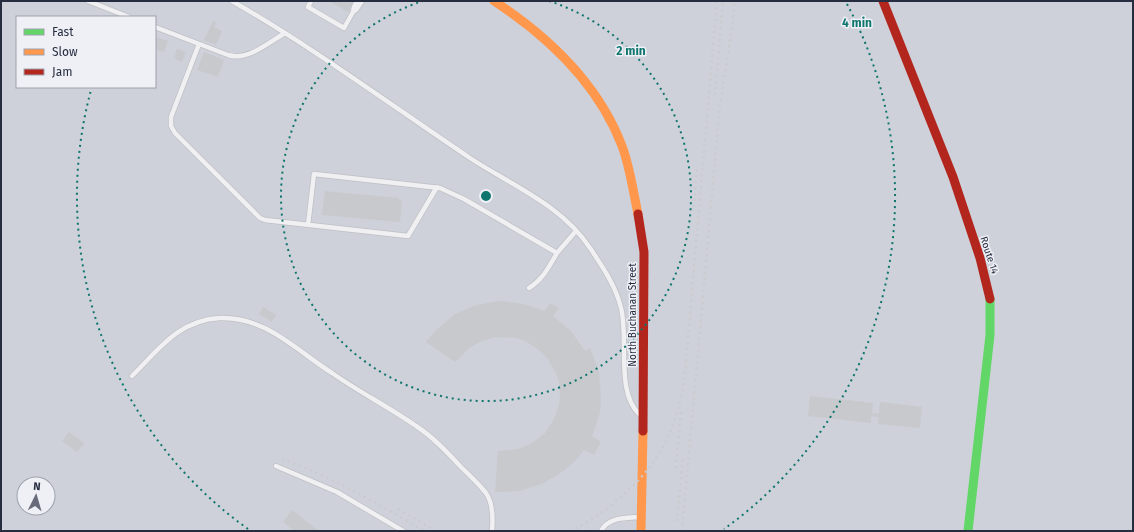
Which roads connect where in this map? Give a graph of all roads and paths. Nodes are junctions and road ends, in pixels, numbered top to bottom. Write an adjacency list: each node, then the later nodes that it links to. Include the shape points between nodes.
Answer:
1 (88, 1): 9 (lane)
2 (232, 1): 11 (lane)
3 (311, 1): 8 (lane, via 308,7 344,28)
4 (356, 1): 8 (lane)
5 (362, 1): 8 (lane)
6 (494, 1): 19 (street, North Buchanan Street, via 536,30 575,69 603,106 625,154 643,241)
7 (883, 1): 26 (street, Route 14, via 953,177 990,294 990,335)
8 (354, 12)
9 (126, 16)
10 (156, 27): 12 (lane)
11 (285, 33): 12 (lane, via 248,54 239,56 228,55); 15 (lane, via 481,165 552,208)
12 (199, 44): 14 (lane, via 171,117 172,129 260,218)
13 (437, 187): 14 (lane, via 408,236); 14 (lane, via 314,174); 16 (lane, via 464,199)
14 (308, 225)
15 (576, 231): 16 (lane); 19 (lane, via 603,268 620,302 628,393 633,408)
16 (558, 253): 17 (lane, via 545,274)
17 (529, 288)
18 (132, 376): 23 (lane, via 175,334 193,324 212,319 231,319 266,328 429,436 486,494 492,510)
19 (643, 417): 21 (street, North Buchanan Street)
20 (276, 466): 22 (lane, via 336,492)
21 (642, 517): 24 (lane, via 610,522); 25 (street, North Buchanan Street)
22 (403, 531)
23 (492, 531)
24 (601, 531)
25 (640, 531)
26 (968, 531)

